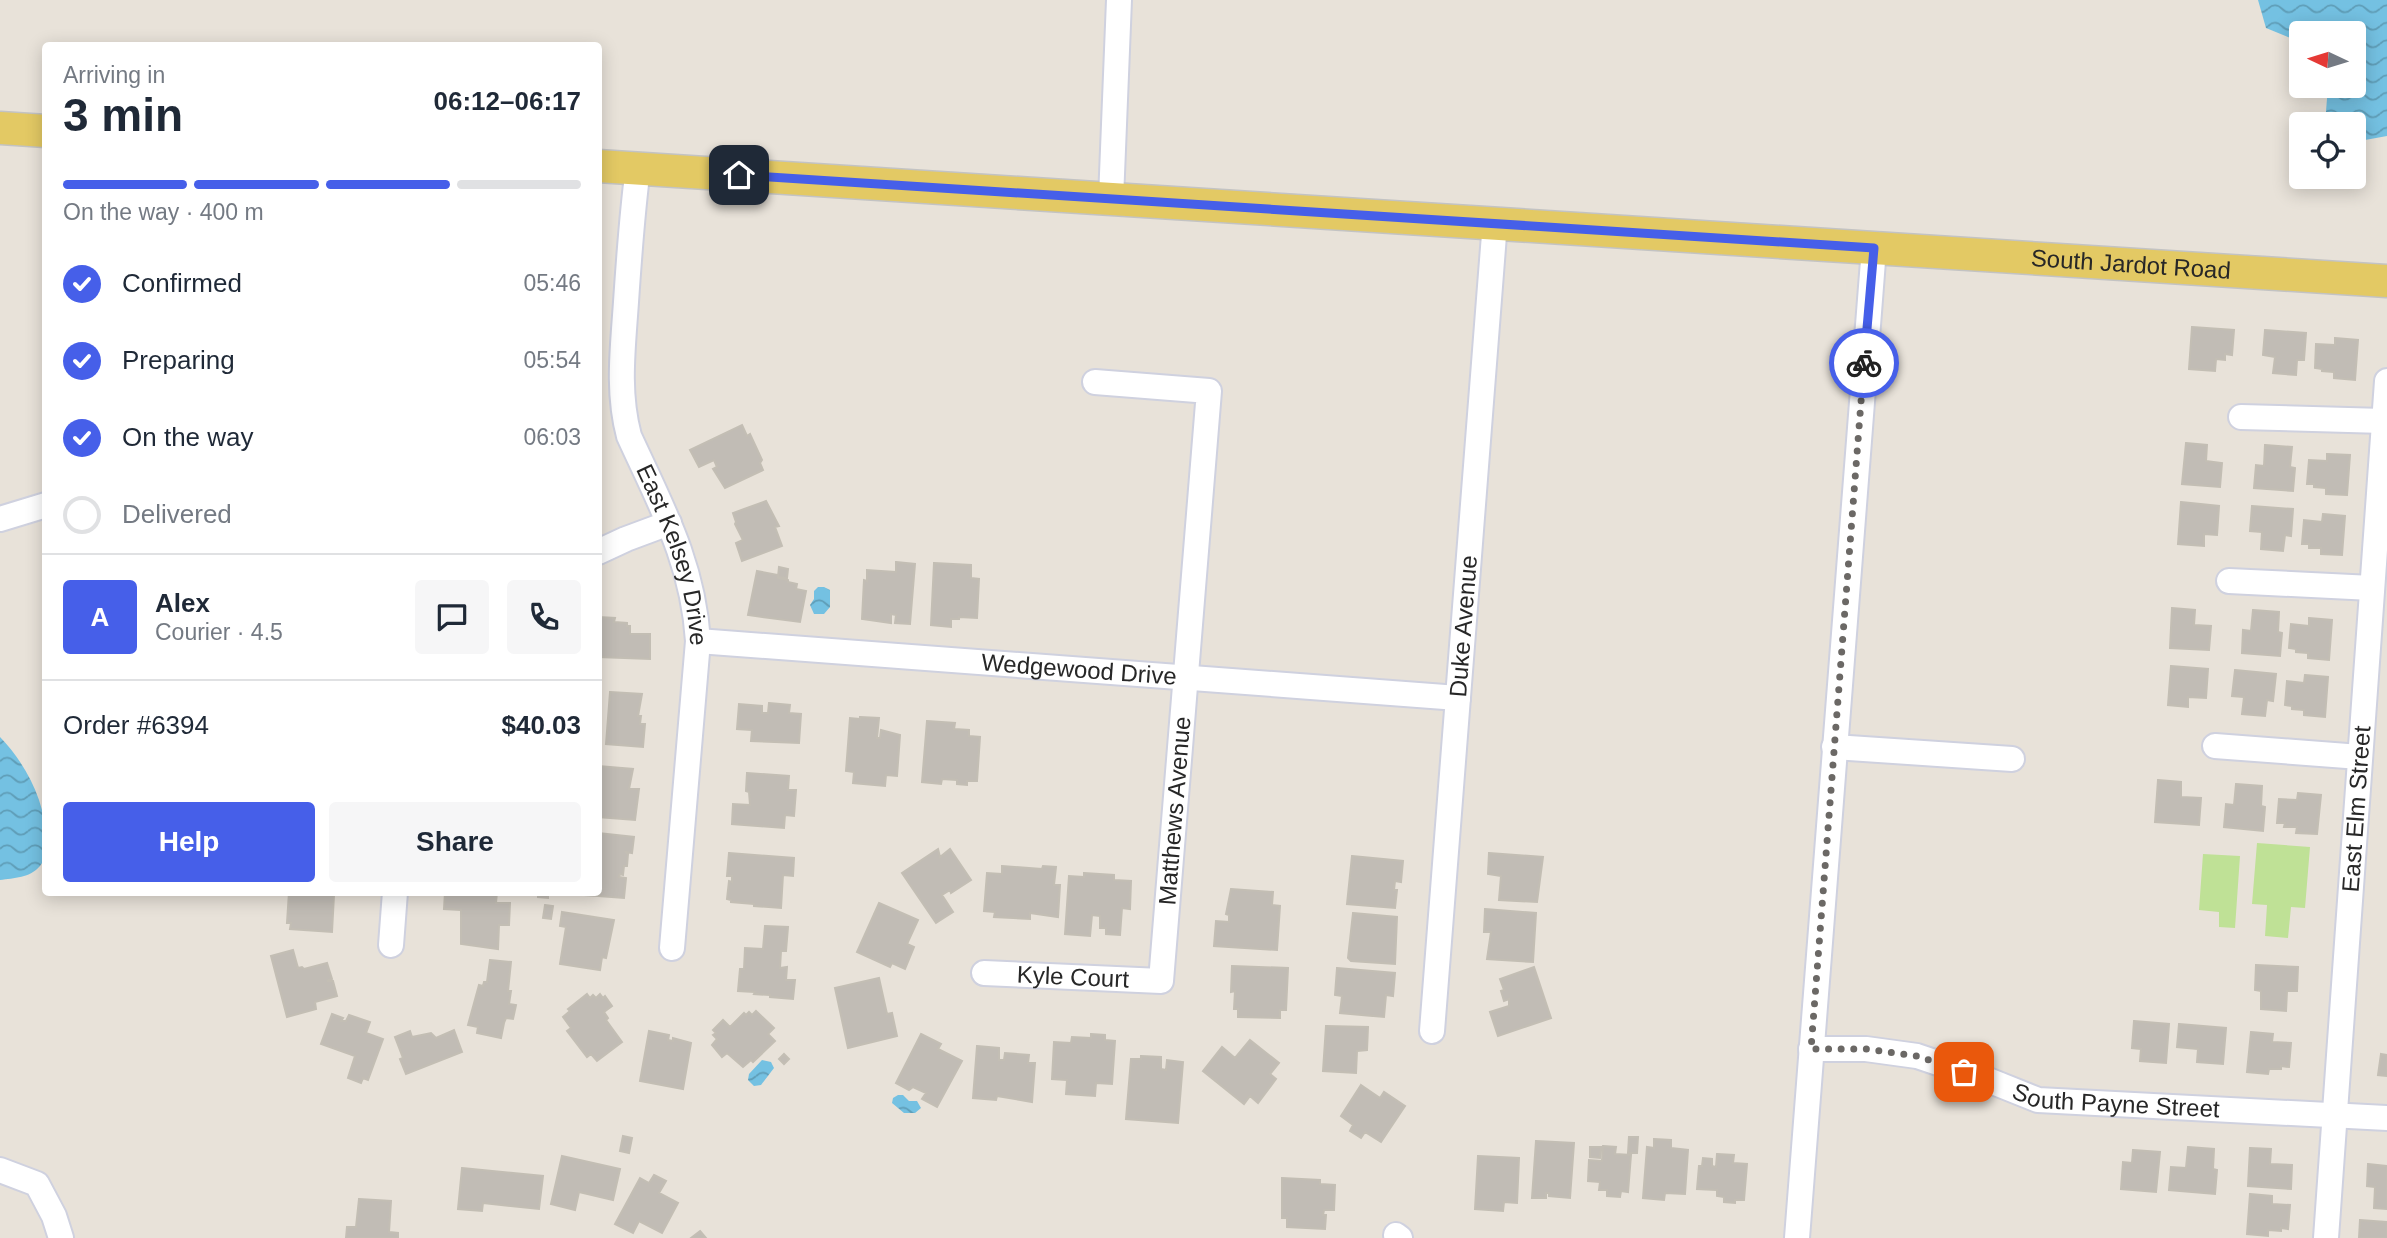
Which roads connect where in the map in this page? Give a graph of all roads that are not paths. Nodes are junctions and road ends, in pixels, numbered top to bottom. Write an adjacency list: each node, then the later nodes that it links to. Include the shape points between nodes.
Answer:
1 (1119, 0): 6 (street)
2 (0, 128): 3 (main road)
3 (42, 131)
4 (602, 166): 5 (main road, South Jardot Road)
5 (638, 168): 6 (main road, South Jardot Road); 16 (street, East Kelsey Drive, via 622,397 629,436)
6 (1111, 199): 7 (main road, South Jardot Road)
7 (1494, 222): 8 (main road, South Jardot Road); 22 (street, Duke Avenue)
8 (1874, 248): 9 (main road, South Jardot Road); 24 (street)
9 (2387, 281)
10 (2387, 381): 13 (street, East Elm Street)
11 (1095, 382): 21 (street, Matthews Avenue, via 1209,391)
12 (2241, 416): 13 (street)
13 (2384, 421): 19 (street, East Elm Street)
14 (42, 506): 15 (street)
15 (0, 519)
16 (669, 523): 17 (street); 20 (street, East Kelsey Drive, via 687,569)
17 (602, 550)
18 (2229, 581): 19 (street)
19 (2372, 588): 25 (street, East Elm Street)
20 (698, 641): 21 (street, Wedgewood Drive); 29 (street, East Kelsey Drive)
21 (1185, 678): 22 (street, Wedgewood Drive); 31 (street, Matthews Avenue)
22 (1458, 698): 32 (street, Duke Avenue)
23 (2215, 746): 25 (street)
24 (1834, 747): 26 (street); 33 (street)
25 (2360, 757): 34 (street, East Elm Street)
26 (2012, 759)
27 (395, 896): 28 (street)
28 (391, 945)
29 (672, 948)
30 (984, 973): 31 (street, Kyle Court)
31 (1161, 981)
32 (1432, 1031)
33 (1811, 1049): 34 (street, South Payne Street, via 1866,1049 1917,1056 2038,1100); 38 (street)
34 (2334, 1116): 35 (street, South Payne Street); 39 (street, East Elm Street)
35 (2387, 1118)
36 (0, 1170): 37 (street, via 37,1184)
37 (61, 1238)
38 (1797, 1238)
39 (2326, 1238)

